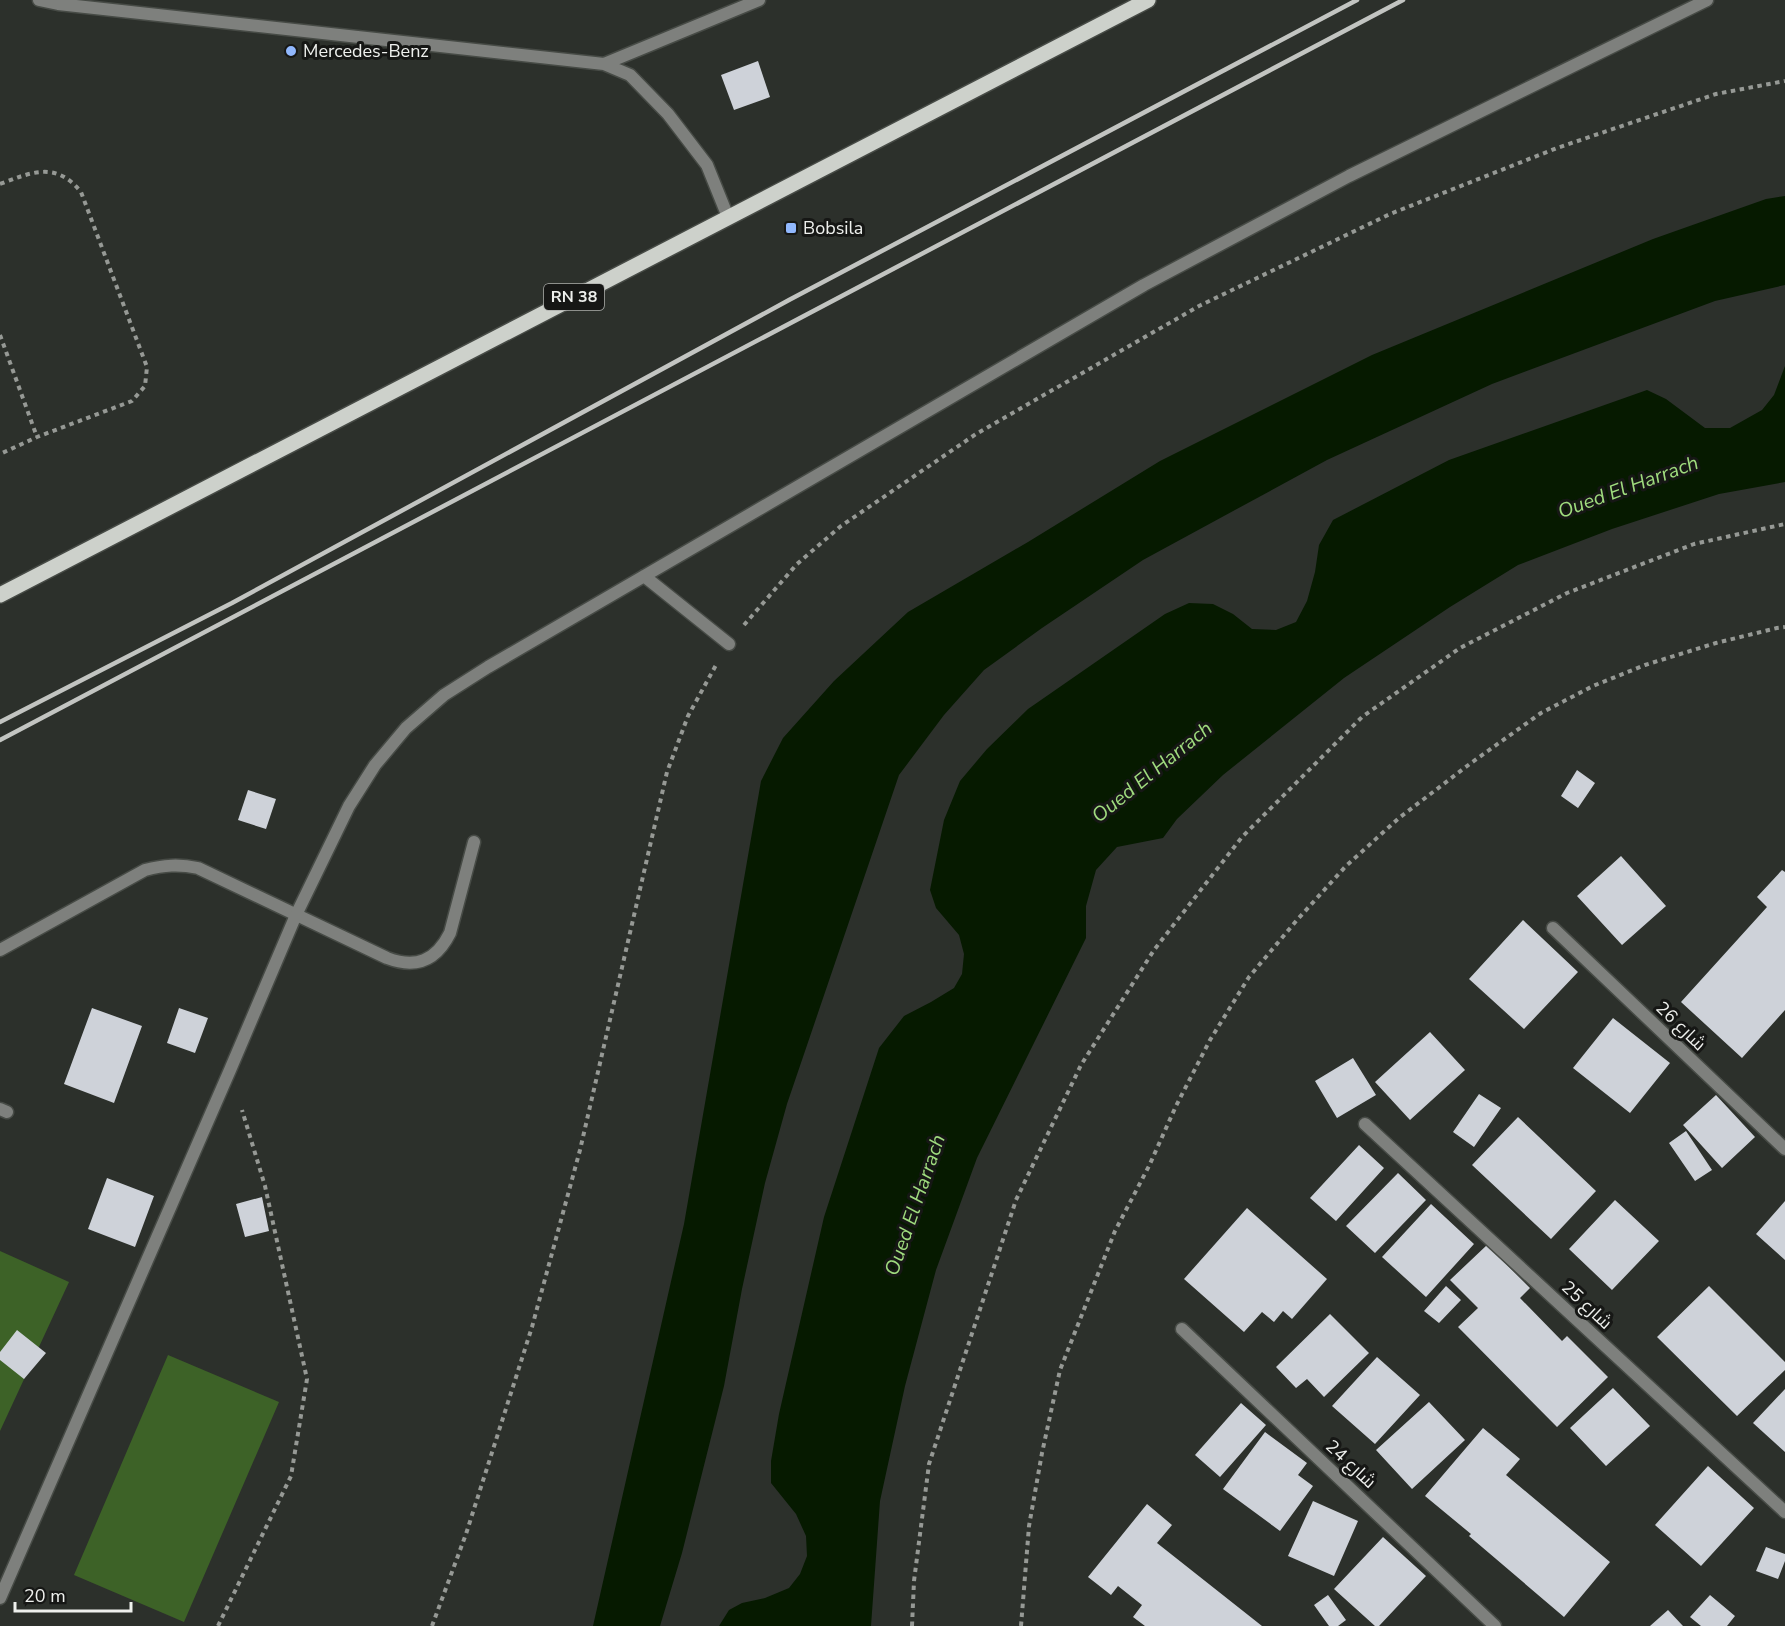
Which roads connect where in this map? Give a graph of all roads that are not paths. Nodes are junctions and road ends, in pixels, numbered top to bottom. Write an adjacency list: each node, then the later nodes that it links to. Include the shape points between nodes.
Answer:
1 (39, 0): 5 (street)
2 (759, 0): 5 (street)
3 (1148, 0): 6 (main road, RN 38)
4 (1707, 0): 7 (street, via 1349,176 1144,285)
5 (604, 64): 6 (street, via 630,75 668,114 707,165)
6 (728, 217): 8 (main road, RN 38)
7 (644, 576): 9 (street); 11 (street, via 444,695 406,728 375,765 350,806)
8 (0, 595)
9 (729, 644)
10 (474, 842): 11 (street, via 450,933 438,952 429,958 398,962)
11 (296, 915): 13 (street, via 198,868 171,865 145,870); 18 (street)
12 (1553, 928): 15 (street, شارع 26)
13 (0, 950)
14 (1365, 1124): 17 (street, شارع 25)
15 (1785, 1149)
16 (1182, 1329): 19 (street, شارع 24)
17 (1785, 1512)
18 (0, 1598)
19 (1495, 1626)

